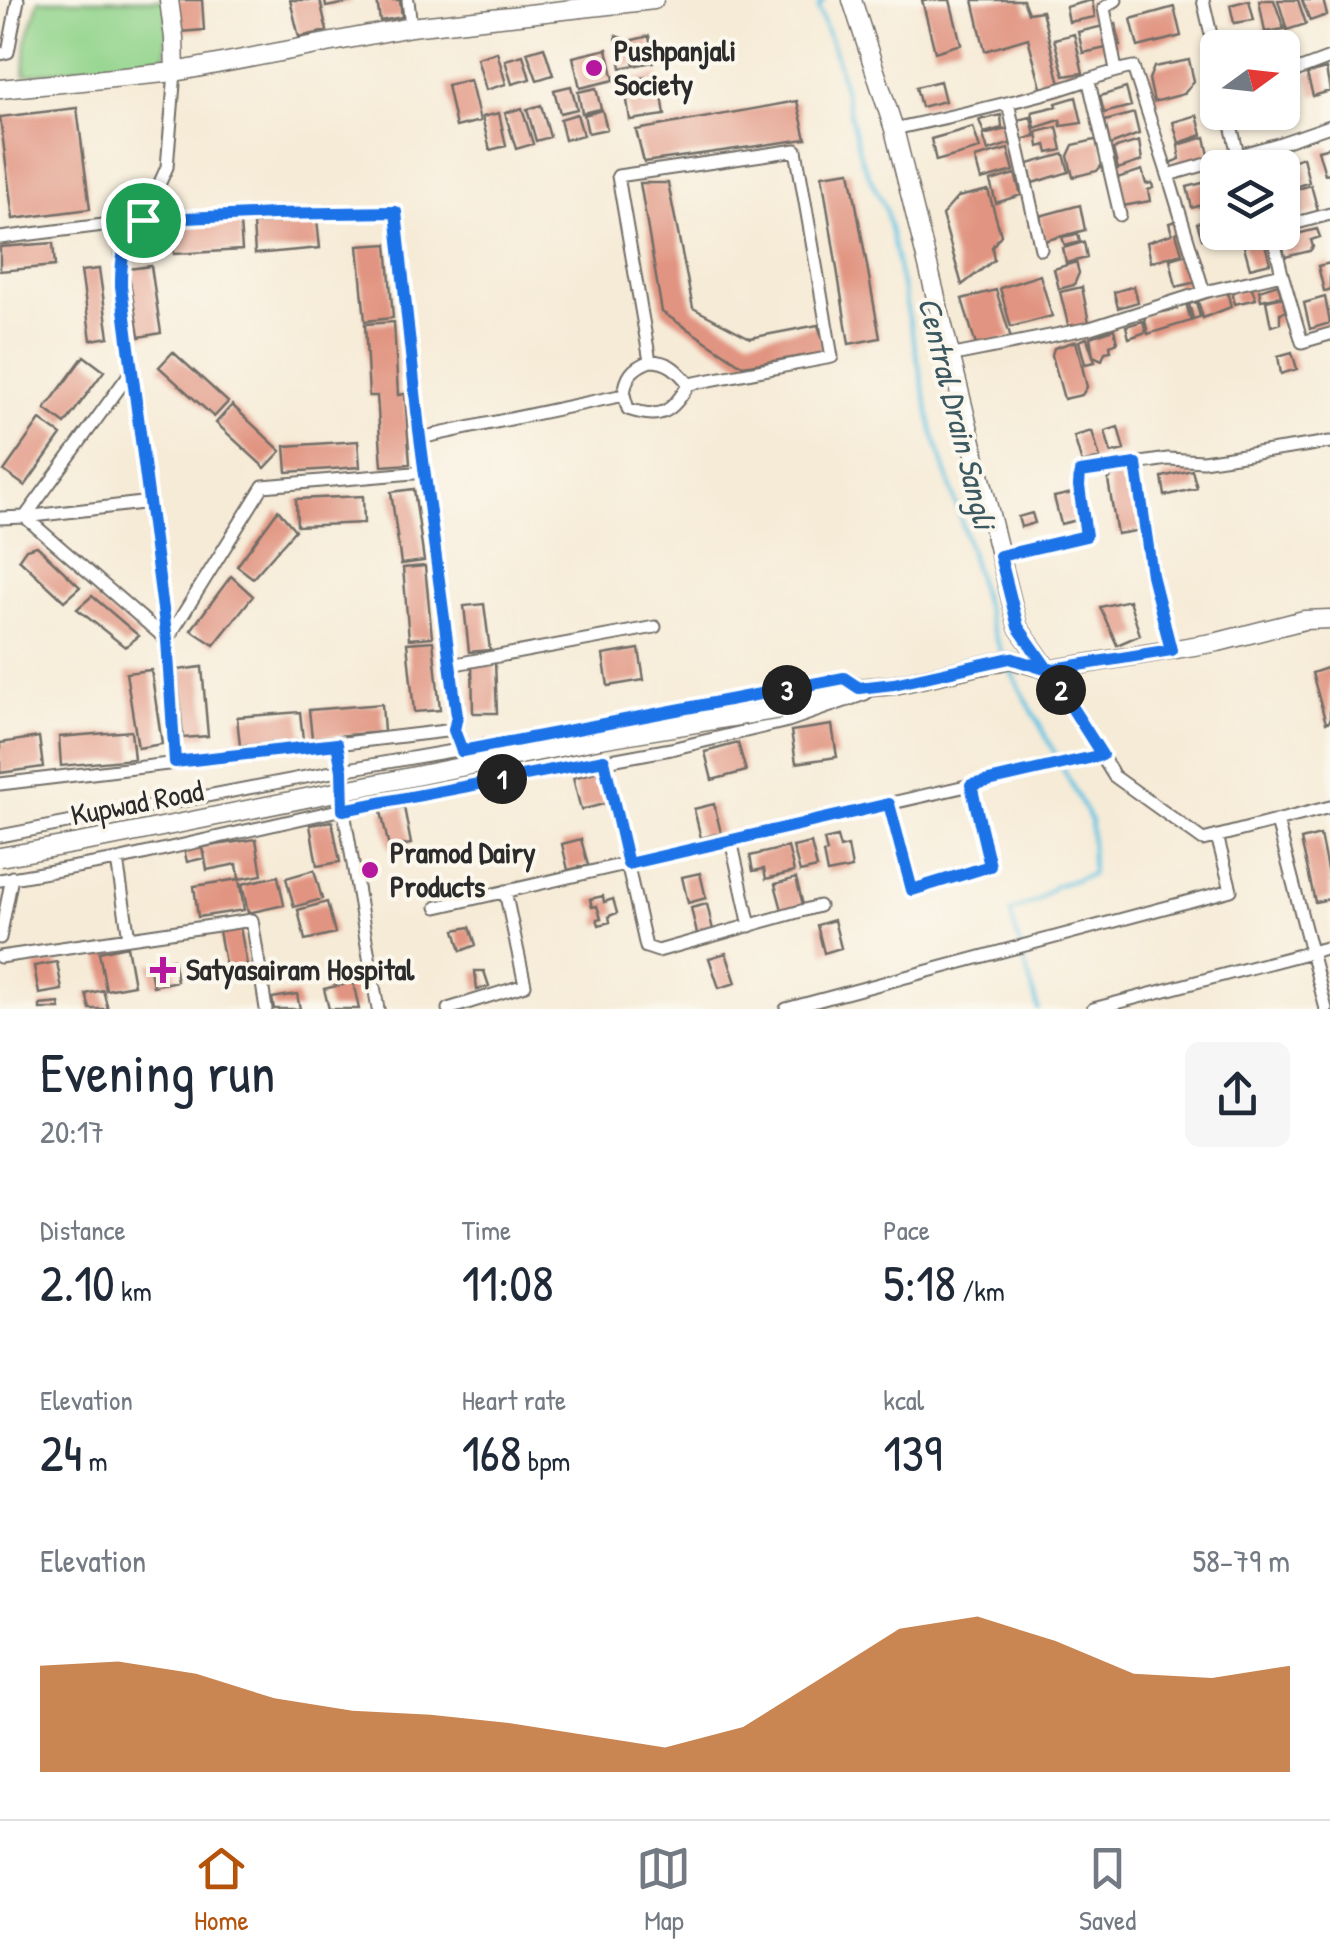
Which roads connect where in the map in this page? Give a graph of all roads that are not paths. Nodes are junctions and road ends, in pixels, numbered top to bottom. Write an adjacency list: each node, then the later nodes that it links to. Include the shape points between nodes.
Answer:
1 (18, 0): 10 (street, via 8,52)
2 (169, 0): 14 (main road)
3 (408, 0): 8 (street)
4 (654, 0): 8 (main road)
5 (852, 0): 22 (main road)
6 (1116, 0): 13 (street, via 1104,8)
7 (1204, 0): 9 (street)
8 (411, 27): 14 (main road)
9 (1210, 30)
10 (0, 54)
11 (1330, 58): 12 (street)
12 (1300, 69)
13 (1116, 70): 17 (street); 27 (street, via 1133,67)
14 (175, 72): 15 (street); 30 (street, via 167,166)
15 (136, 76): 16 (main road)
16 (78, 82): 18 (street)
17 (1089, 82): 20 (street); 29 (street)
18 (39, 86): 19 (main road)
19 (0, 89)
20 (1008, 103): 22 (street); 33 (street)
21 (1330, 126): 23 (street)
22 (894, 129): 38 (main road)
23 (1278, 144): 24 (street); 25 (street)
24 (1258, 150)
25 (1278, 150)
26 (1200, 166): 27 (street)
27 (1168, 175): 36 (street)
28 (1330, 214): 31 (street)
29 (1120, 215)
30 (143, 220): 32 (street); 40 (street, via 121,255); 43 (street, via 396,212)
31 (1300, 222)
32 (0, 238)
33 (1041, 248)
34 (1276, 250): 35 (street)
35 (1282, 274): 36 (street); 37 (street, via 1302,342)
36 (1204, 292): 38 (street, via 1090,328)
37 (1330, 334)
38 (949, 356): 50 (main road)
39 (650, 361): 41 (street, via 675,368); 41 (street, via 618,176 796,150 832,356); 42 (street, via 635,367)
40 (133, 369): 47 (street); 49 (street)
41 (689, 384): 42 (street, via 676,406 650,416 628,409)
42 (624, 395): 43 (street)
43 (420, 438): 46 (street)
44 (1330, 442): 45 (street)
45 (1136, 464): 50 (street, via 1080,472 1086,536); 54 (street)
46 (425, 472): 53 (street, via 263,486); 55 (street)
47 (150, 502): 49 (street); 53 (street)
48 (0, 518): 49 (street)
49 (25, 518): 53 (street)
50 (1000, 556): 56 (main road, via 1018,627)
51 (1330, 618): 54 (main road)
52 (655, 627): 55 (street)
53 (167, 640): 64 (street)
54 (1171, 650): 56 (main road)
55 (450, 664): 59 (street)
56 (1048, 670): 57 (main road, Kupwad Road, via 1010,658); 62 (street)
57 (894, 684): 58 (main road, Kupwad Road); 63 (street, via 788,721)
58 (859, 688): 61 (street, via 844,678); 75 (main road, Kupwad Road, bridge, via 780,709)
59 (454, 730): 60 (street); 61 (street)
60 (337, 744): 64 (street); 65 (street)
61 (462, 751): 65 (street)
62 (1102, 755): 67 (street); 73 (street, via 1114,776 1202,840)
63 (604, 760): 70 (street); 77 (street)
64 (175, 762): 66 (street)
65 (342, 770): 70 (street); 72 (street)
66 (0, 784)
67 (971, 785): 68 (street); 68 (lane, via 990,866 912,890)
68 (889, 804): 74 (street)
69 (1330, 808): 71 (street)
70 (343, 810): 76 (street); 89 (street)
71 (1278, 821): 73 (street); 86 (street)
72 (0, 836)
73 (1218, 836): 91 (street, via 1230,890)
74 (731, 840): 77 (street); 82 (street)
75 (0, 856)
76 (117, 860): 78 (street); 84 (street)
77 (628, 864): 79 (street); 82 (street, via 646,948 658,952)
78 (6, 879): 83 (street)
79 (505, 891): 81 (street); 90 (street, via 525,985)
80 (820, 906): 82 (street)
81 (436, 907)
82 (750, 926)
83 (0, 938)
84 (129, 938): 87 (street); 88 (street, via 252,920)
85 (1330, 946): 86 (street)
86 (1311, 952): 92 (street); 93 (street)
87 (0, 957)
88 (266, 1009)
89 (378, 1009)
90 (448, 1009)
91 (786, 1009)
92 (1093, 1009)
93 (1326, 1009)

